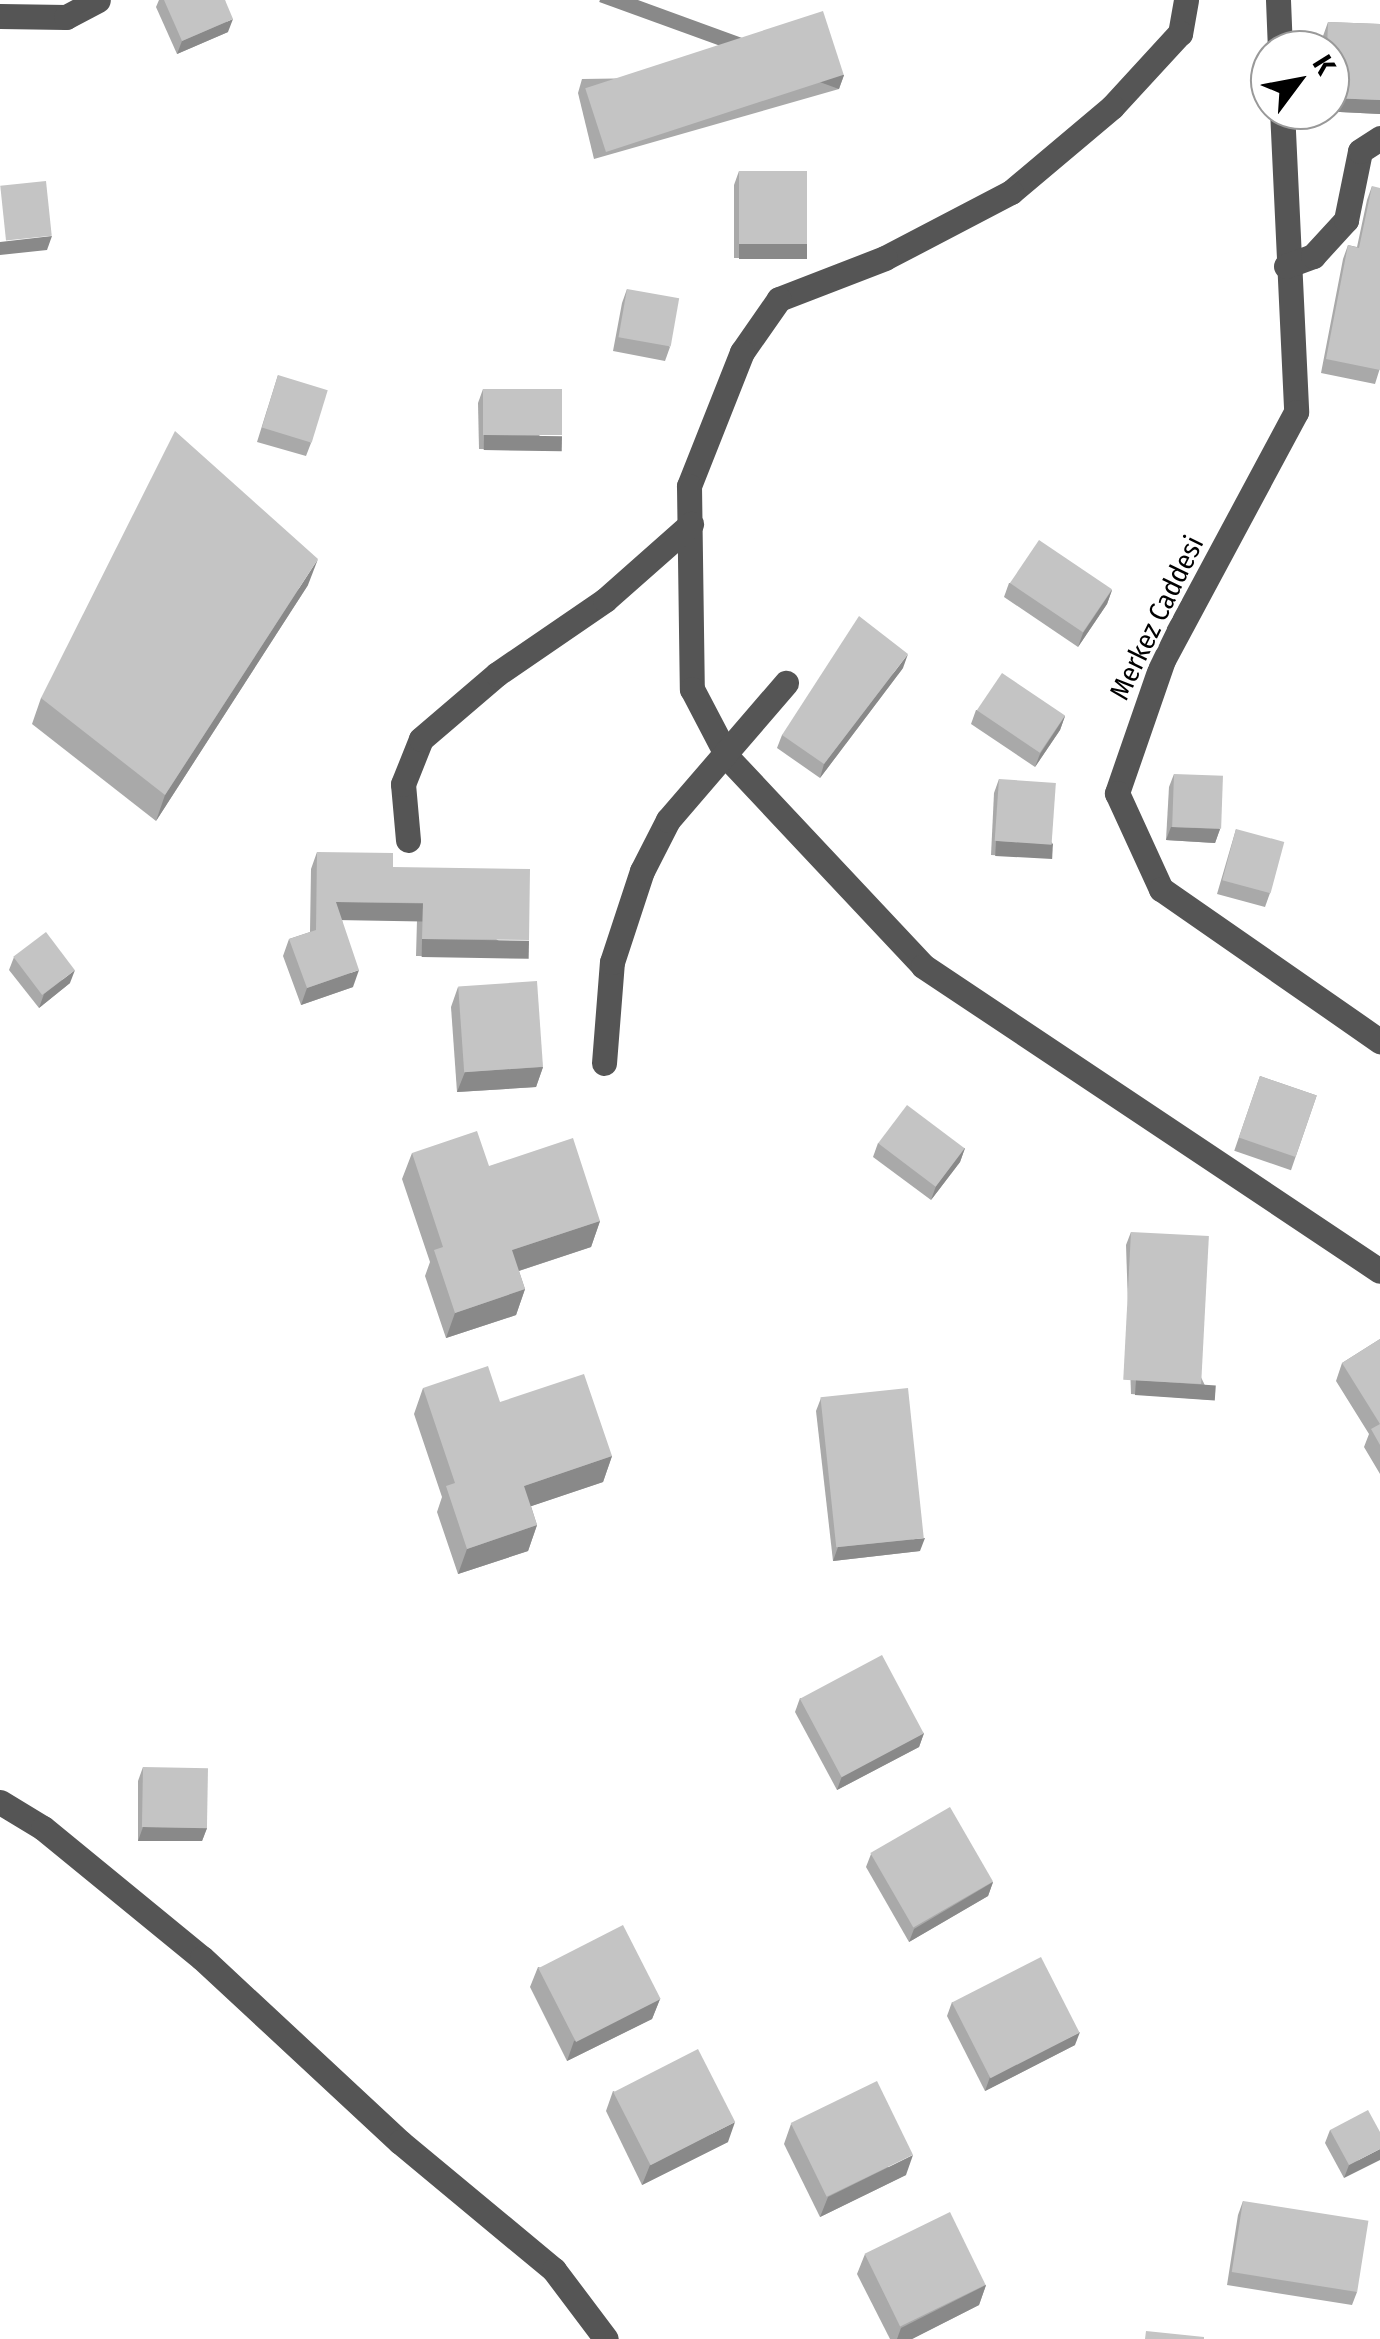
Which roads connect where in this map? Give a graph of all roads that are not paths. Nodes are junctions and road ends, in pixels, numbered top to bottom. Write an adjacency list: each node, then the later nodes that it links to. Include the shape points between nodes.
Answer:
1 (98, 0): 4 (street, via 66,18)
2 (1186, 0): 9 (street, via 1180,33 1012,192 885,258 778,300 735,369 690,486)
3 (1278, 0): 5 (street)
4 (0, 16)
5 (1279, 30)
6 (1283, 130): 8 (street, Merkez Caddesi)
7 (1380, 138): 8 (street, via 1360,151 1346,220 1313,256)
8 (1286, 266): 13 (street, Merkez Caddesi, via 1296,412 1164,660 1117,793 1161,889)
9 (691, 524): 11 (street, via 692,688); 12 (street, via 606,600 497,674 421,739 403,784)
10 (786, 684): 11 (street)
11 (728, 758): 14 (street, via 668,820 642,871 612,962); 15 (street, via 922,966)
12 (408, 840)
13 (1380, 1042)
14 (604, 1062)
15 (1380, 1271)
16 (0, 1802): 17 (street, via 43,1828 202,1958 400,2142 554,2270)
17 (606, 2339)

